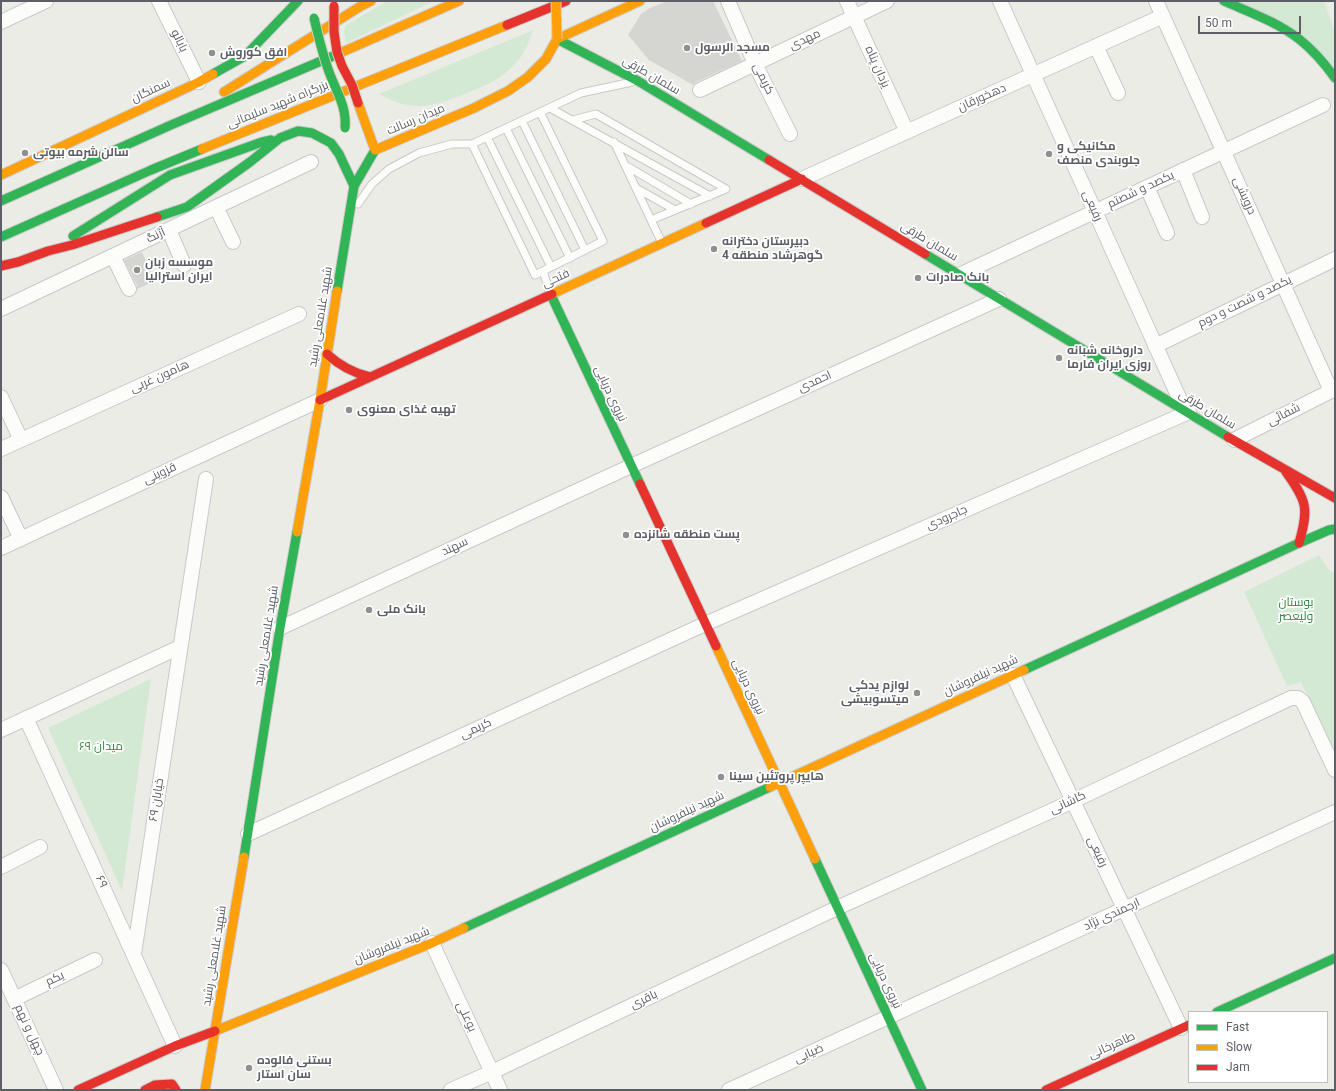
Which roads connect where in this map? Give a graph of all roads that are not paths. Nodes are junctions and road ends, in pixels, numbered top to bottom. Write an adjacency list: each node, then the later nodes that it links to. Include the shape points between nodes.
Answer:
1 (46, 1): 19 (street)
2 (159, 1): 28 (street, بابالو)
3 (371, 1): 36 (main road)
4 (459, 1): 36 (main road, بزرگراه شهید سلیمانی)
5 (556, 1): 22 (main road, bridge)
6 (566, 1): 68 (main road, بزرگراه شهید سلیمانی, via 151,170)
7 (640, 1): 22 (main road)
8 (728, 1): 24 (street, کریمی)
9 (847, 1): 16 (street, یزدان پناه)
10 (888, 1): 16 (street, مهدی)
11 (1000, 1): 25 (street, رفیعی)
12 (1156, 1): 17 (street, درویشی)
13 (1224, 1): 26 (main road, via 1280,27 1299,39)
14 (297, 2): 21 (main road, سمنگان)
15 (334, 3): 45 (main road, میدان رسالت, bridge, via 332,28 339,60 352,85)
16 (854, 16): 24 (street, مهدی); 38 (street, یزدان پناه)
17 (1163, 16): 23 (street, دهخورقان); 46 (street, درویشی)
18 (311, 17): 43 (main road, bridge, via 330,76 346,111 345,128)
19 (1, 22)
20 (288, 25): 21 (main road)
21 (267, 34): 28 (main road, سمنگان, via 245,56)
22 (557, 39): 27 (main road, سلمان طرقی); 45 (main road, میدان رسالت, via 546,59 528,77 508,91)
23 (1096, 46): 25 (street, دهخورقان); 30 (street)
24 (755, 64): 29 (street, مهدی); 39 (street, کریمی)
25 (1033, 75): 38 (street, دهخورقان); 61 (street, رفیعی)
26 (1335, 78)
27 (638, 81): 32 (lane, via 581,93); 51 (main road, سلمان طرقی)
28 (198, 82): 50 (main road, سمنگان)
29 (700, 90)
30 (1118, 93)
31 (1323, 105): 46 (street, یکصد و شصتم)
32 (550, 108): 33 (lane); 34 (lane)
33 (540, 112): 35 (lane); 71 (lane, via 603,241)
34 (573, 120): 42 (lane); 55 (lane, via 596,114 726,189)
35 (522, 121): 37 (lane); 71 (lane)
36 (171, 125): 56 (main road, بزرگراه شهید سلیمانی)
37 (506, 128): 40 (lane); 74 (lane)
38 (907, 132): 51 (street, دهخورقان)
39 (790, 134)
40 (487, 137): 44 (lane); 78 (lane)
41 (280, 138): 43 (main road, via 298,131 306,131); 72 (main road, via 170,175); 72 (main road, via 187,206)
42 (613, 142): 48 (lane); 55 (lane)
43 (331, 143): 52 (main road)
44 (472, 144): 63 (lane, via 452,144 419,153 389,169 372,184); 79 (lane, via 535,275)
45 (375, 150): 52 (main road, شهید غلامعلی رشید)
46 (1223, 151): 49 (street, یکصد و شصتم); 81 (street, درویشی)
47 (311, 162): 59 (street, آژنگ)
48 (625, 165): 54 (lane); 57 (lane)
49 (1183, 170): 53 (street, یکصد و شصتم); 64 (street)
50 (1, 175)
51 (802, 179): 70 (main road, فتحی); 80 (main road, سلمان طرقی)
52 (354, 186): 63 (main road, شهید غلامعلی رشید)
53 (1147, 187): 61 (street, یکصد و شصتم); 67 (street)
54 (636, 188): 58 (lane); 60 (lane)
55 (710, 196): 57 (lane)
56 (1, 201)
57 (691, 204): 60 (lane)
58 (645, 207): 62 (lane); 65 (lane)
59 (216, 208): 66 (street, آژنگ); 69 (street)
60 (675, 210): 62 (lane)
61 (1095, 211): 80 (street, یکصد و شصتم); 87 (street, رفیعی)
62 (661, 216): 65 (lane)
63 (350, 217): 88 (main road, شهید غلامعلی رشید)
64 (1202, 217)
65 (651, 220): 70 (lane)
66 (169, 230): 73 (street, آژنگ); 76 (street)
67 (1167, 233)
68 (1, 237)
69 (233, 242)
70 (662, 243): 83 (main road, فتحی)
71 (585, 250): 74 (lane)
72 (48, 251): 77 (main road)
73 (113, 256): 82 (street); 85 (street, آژنگ)
74 (570, 258): 78 (lane)
75 (1335, 259): 81 (street, یکصد و شصت و دوم)
76 (184, 265)
77 (1, 266)
78 (551, 267): 79 (lane)
79 (543, 271): 83 (lane)
80 (959, 275): 84 (main road, سلمان طرقی)
81 (1283, 284): 87 (street, یکصد و شصت و دوم); 90 (street, درویشی)
82 (129, 288)
83 (551, 295): 89 (main road, فتحی); 97 (main road, نیروی دریایی)
84 (999, 299): 93 (main road, سلمان طرقی); 97 (street, احمدی)
85 (1, 309)
86 (299, 314): 94 (street, هامون غربی)
87 (1156, 346): 93 (street, رفیعی)
88 (327, 354): 89 (main road, via 345,369 357,375); 92 (main road, شهید غلامعلی رشید)
89 (370, 377): 92 (main road, فتحی)
90 (1333, 390): 95 (street, شفائی)
91 (1, 397): 94 (street)
92 (320, 400): 103 (street, قزوینی); 107 (main road, شهید غلامعلی رشید)
93 (1187, 411): 95 (main road, سلمان طرقی); 106 (street, جاجرودی)
94 (20, 440): 96 (street, هامون غربی)
95 (1234, 440): 98 (main road, سلمان طرقی)
96 (1, 449)
97 (631, 466): 106 (main road, نیروی دریایی); 107 (street, سهند)
98 (1286, 472): 101 (main road, سلمان طرقی); 104 (main road, via 1305,508)
99 (206, 479): 108 (street, خیابان ۶۹)
100 (1, 498): 103 (street)
101 (1335, 498)
102 (1335, 529): 104 (main road, شهید نیلفروشان)
103 (20, 539): 105 (street, قزوینی)
104 (1299, 543): 109 (main road, شهید نیلفروشان)
105 (1, 548)
106 (705, 624): 113 (main road, نیروی دریایی); 116 (street, کریمی)
107 (280, 628): 116 (main road, شهید غلامعلی رشید)
108 (180, 647): 110 (street); 122 (street, خیابان ۶۹)
109 (1013, 675): 113 (main road, شهید نیلفروشان); 114 (street, رفیعی)
110 (26, 718): 111 (street); 122 (street, ۶۹)
111 (1, 730)
112 (1335, 770): 114 (street, کاشانی, via 1304,702 1298,698 1291,698)
113 (780, 783): 119 (main road, نیروی دریایی); 121 (main road, شهید نیلفروشان)
114 (1073, 801): 119 (street, کاشانی); 120 (street, رفیعی)
115 (1335, 812): 120 (street, ارجمندی نژاد)
116 (248, 834): 130 (main road, شهید غلامعلی رشید)
117 (40, 847): 118 (street)
118 (1, 866)
119 (837, 908): 128 (main road, نیروی دریایی); 132 (street, باقری)
120 (1124, 909): 128 (street, ارجمندی نژاد); 129 (street, رفیعی)
121 (432, 943): 130 (main road, شهید نیلفروشان); 132 (street, بوعلی)
122 (134, 954): 131 (street, ۶۹)
123 (1335, 958): 127 (main road)
124 (95, 960): 126 (street, یکم)
125 (1, 970): 126 (street, چهل و نهم)
126 (14, 999): 133 (street, چهل و نهم)
127 (1219, 1011)
128 (889, 1018): 140 (street, ضیایی); 141 (main road, نیروی دریایی)
129 (1185, 1027): 142 (main road, طاهرخانی)
130 (215, 1031): 131 (main road, شهید نیلفروشان); 137 (main road, شهید غلامعلی رشید)
131 (176, 1046): 134 (main road, شهید نیلفروشان)
132 (492, 1072): 138 (street, باقری); 139 (street, بوعلی)
133 (56, 1090)
134 (78, 1090)
135 (145, 1090): 136 (main road, via 155,1085 172,1084)
136 (176, 1090)
137 (205, 1090)
138 (451, 1090)
139 (500, 1090)
140 (729, 1090)
141 (922, 1090)
142 (1046, 1090)

